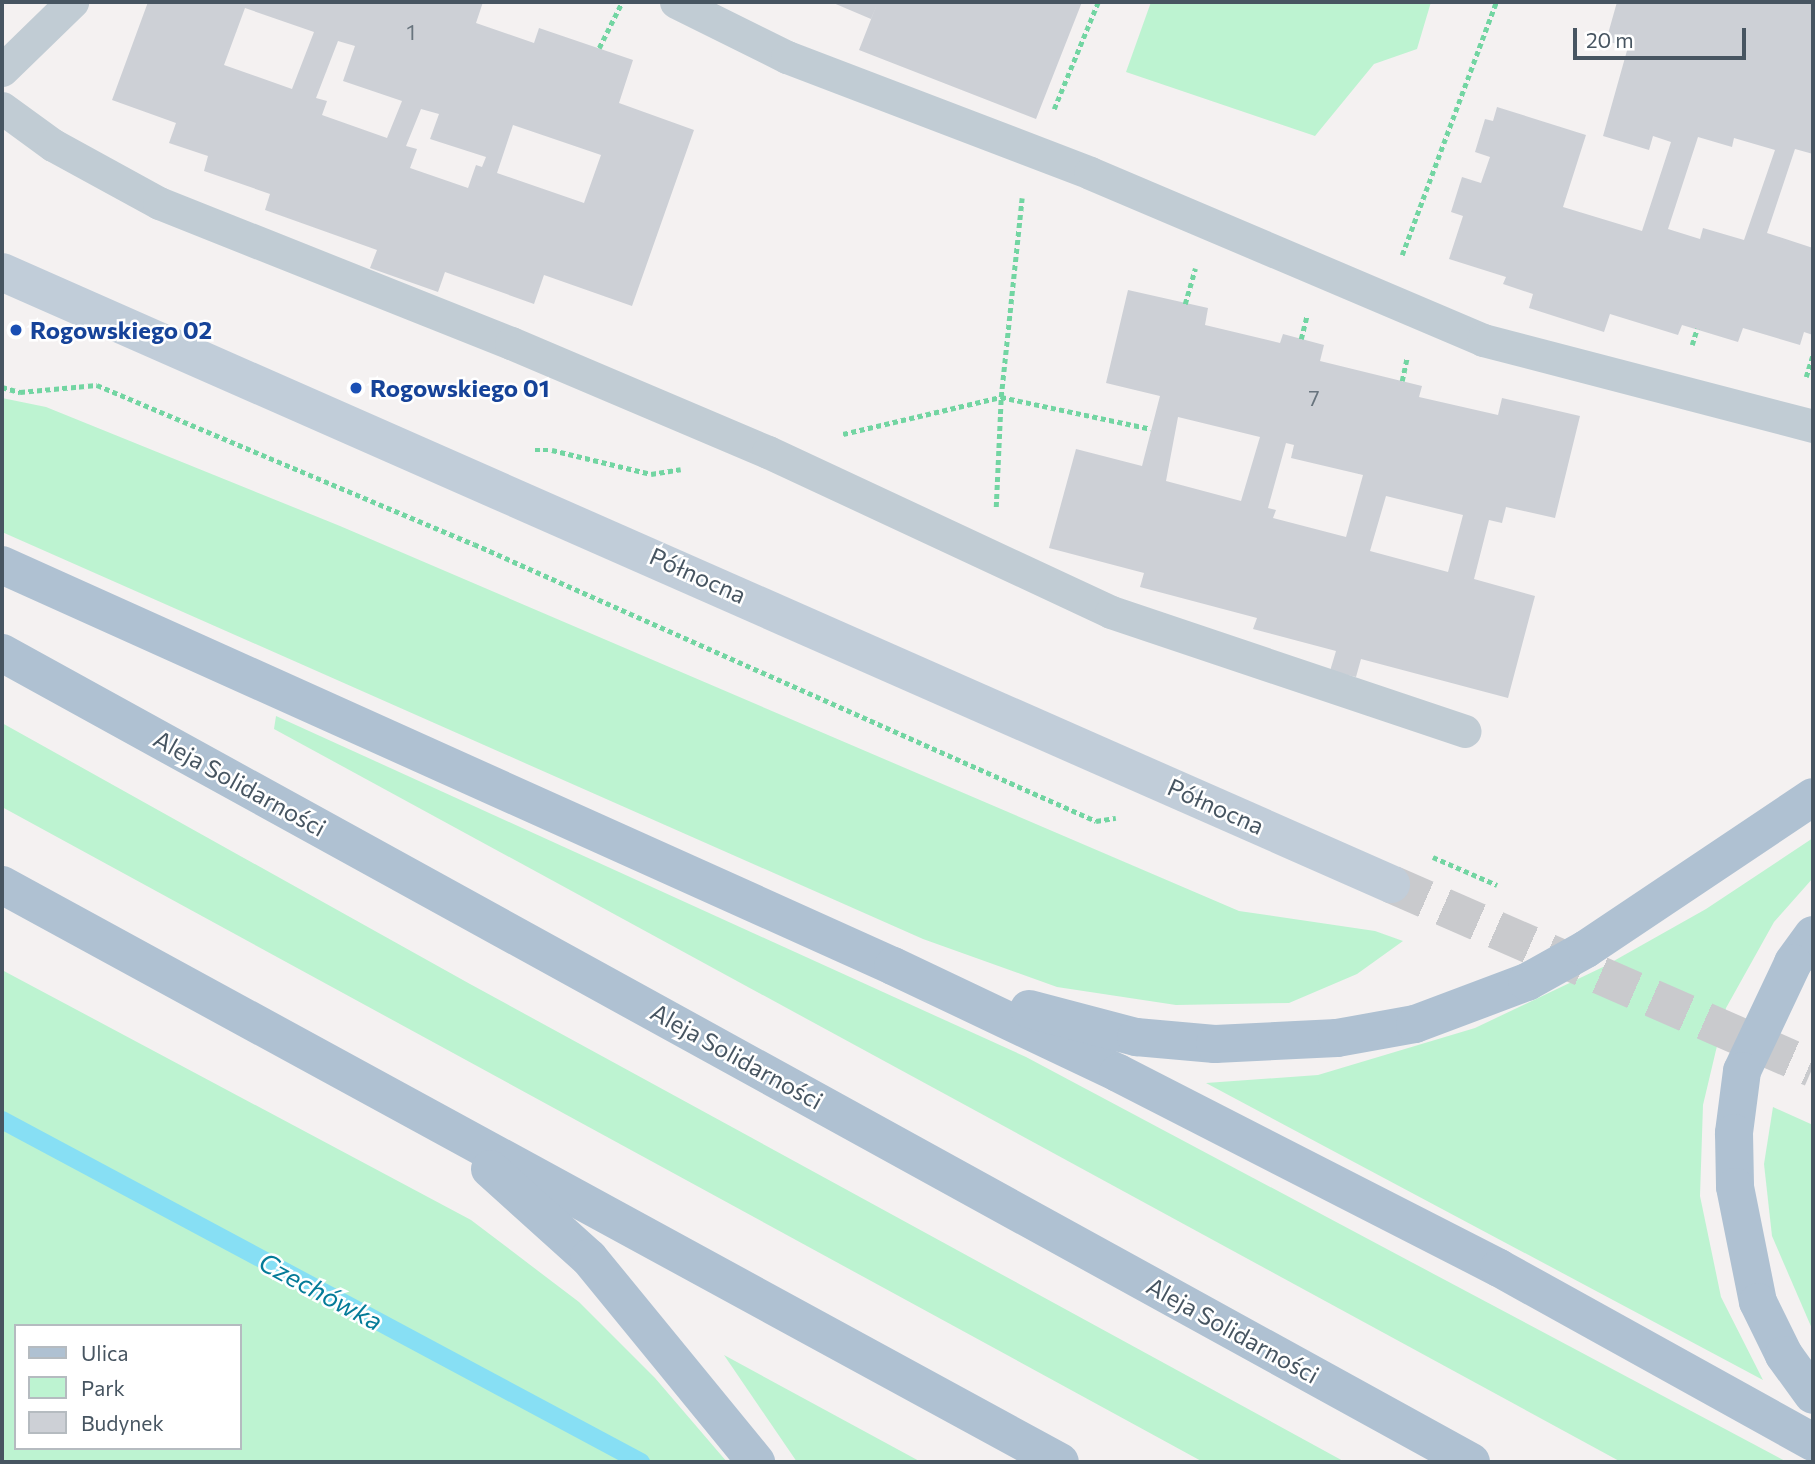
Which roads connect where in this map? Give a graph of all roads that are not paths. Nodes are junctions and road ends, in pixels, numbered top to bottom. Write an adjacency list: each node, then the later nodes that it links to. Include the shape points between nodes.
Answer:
1 (72, 2): 3 (lane)
2 (676, 2): 6 (lane, via 788,57 1030,150 1483,340)
3 (2, 69)
4 (2, 108): 9 (lane, via 53,145 159,204 511,343 768,452 1111,612)
5 (2, 272): 11 (street, Północna)
6 (1813, 426)
7 (2, 565): 14 (main road)
8 (2, 653): 20 (main road, Aleja Solidarności)
9 (1465, 731)
10 (1813, 797): 14 (main road, via 1586,949 1527,982 1415,1024 1279,1042 1215,1044 1136,1037 1069,1022)
11 (1391, 884)
12 (2, 885): 15 (main road)
13 (1813, 935): 16 (main road, via 1786,976 1742,1071 1734,1133 1735,1187 1758,1302 1784,1354)
14 (893, 966): 17 (main road, via 1118,1073 1499,1268)
15 (445, 1127): 18 (main road, via 589,1258); 19 (main road)
16 (1813, 1395)
17 (1813, 1442)
18 (756, 1462)
19 (1060, 1462)
20 (1471, 1462)

